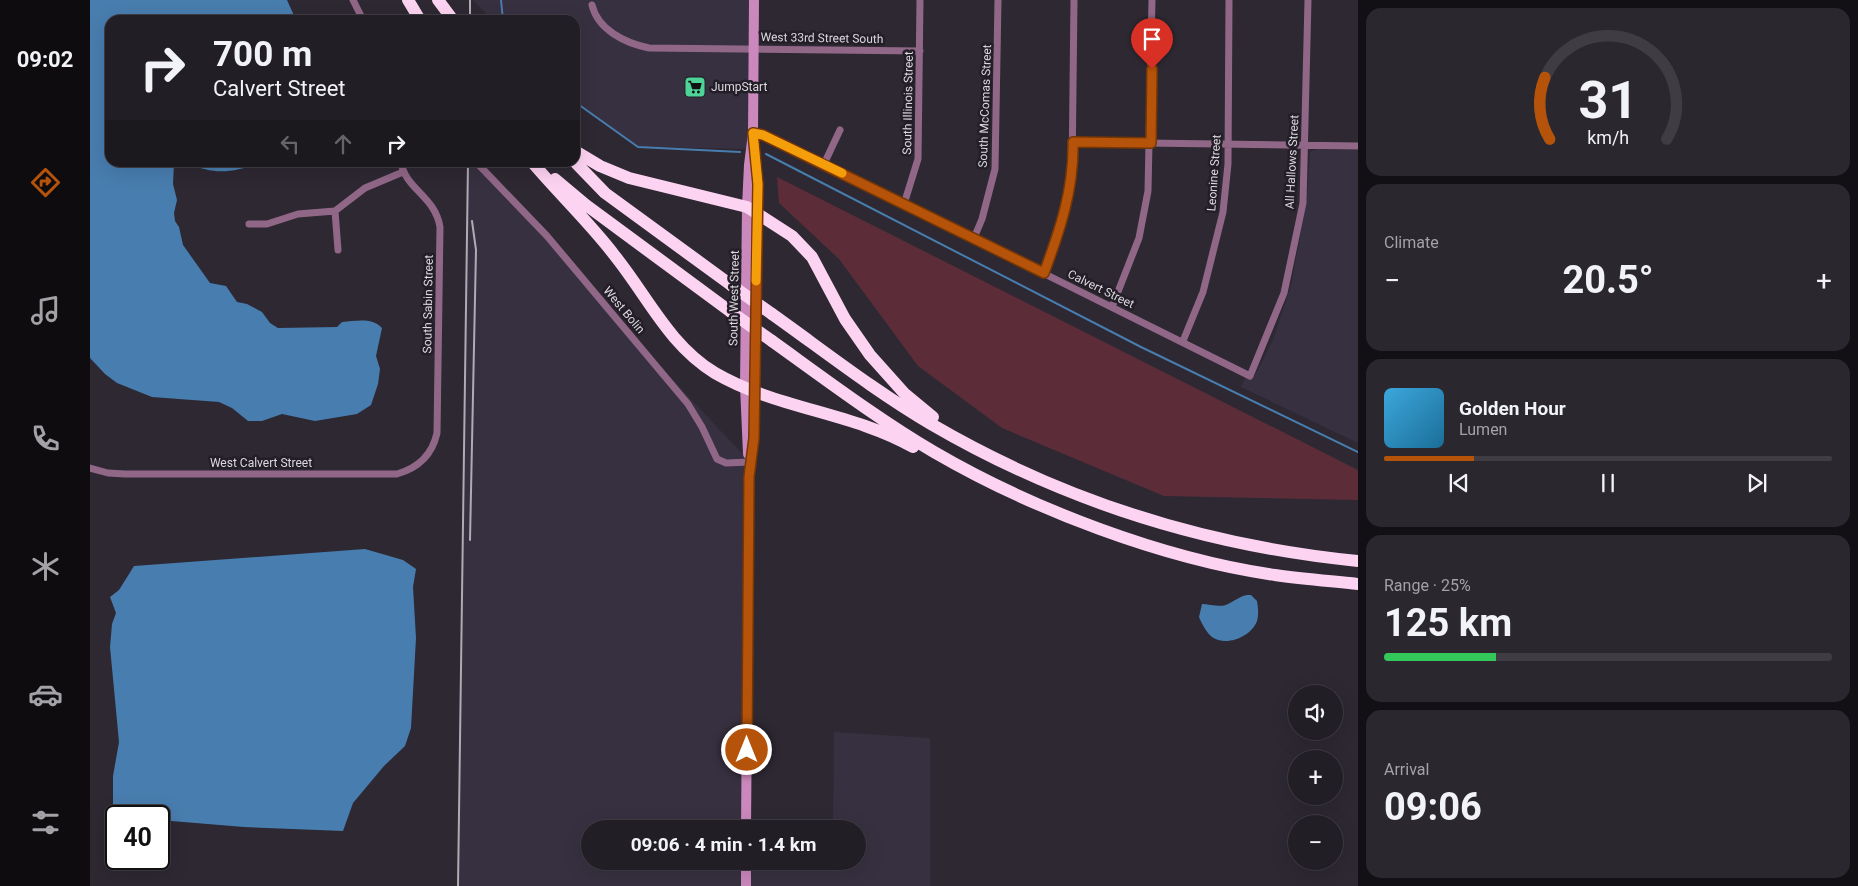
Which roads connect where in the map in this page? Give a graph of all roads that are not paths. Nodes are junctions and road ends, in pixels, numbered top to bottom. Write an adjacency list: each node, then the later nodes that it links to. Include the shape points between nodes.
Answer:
1 (353, 0): 12 (street)
2 (408, 0): 13 (highway)
3 (438, 0): 14 (highway)
4 (754, 0): 15 (street, South West Street)
5 (920, 0): 16 (street, South Illinois Street)
6 (998, 0): 36 (street, South McComas Street, via 995,169)
7 (1074, 0): 19 (street)
8 (1152, 0): 20 (street)
9 (1229, 0): 21 (street, Leonine Street)
10 (1308, 0): 22 (street, All Hallows Street)
11 (592, 5): 15 (street, West 33rd Street South, via 599,21 632,44 672,49)
12 (360, 15)
13 (417, 15)
14 (449, 15)
15 (754, 49): 16 (street, West 33rd Street South); 18 (street, South West Street)
16 (920, 51): 32 (street, South Illinois Street, via 918,158)
17 (840, 130): 25 (street)
18 (753, 133): 25 (street, Calvert Street); 33 (street, South West Street, via 758,184)
19 (1073, 142): 20 (street); 38 (street, via 1067,205)
20 (1151, 143): 21 (street); 39 (street, via 1142,226)
21 (1228, 144): 22 (street); 40 (street, Leonine Street, via 1219,234 1203,292)
22 (1305, 145): 23 (street); 41 (street, All Hallows Street, via 1303,203 1293,262 1278,313)
23 (1358, 146)
24 (580, 154): 33 (highway, via 629,178)
25 (824, 164): 32 (street, Calvert Street)
26 (402, 167): 31 (street)
27 (481, 167): 45 (street, West Bolin, via 547,236 688,404 716,459 726,463)
28 (538, 167): 42 (highway, via 617,257 671,336 715,372)
29 (540, 167): 47 (highway, bridge, via 586,205 772,341 908,435)
30 (579, 167): 43 (highway, bridge, via 605,193 890,398)
31 (403, 172): 34 (street, via 365,188); 44 (street, South Sabin Street, via 429,200 440,227 437,433)
32 (904, 204): 36 (street, Calvert Street)
33 (752, 210): 42 (street, South West Street); 43 (highway, via 792,236 812,257 855,336 891,380 929,414)
34 (335, 211): 35 (street, via 298,214 267,224); 37 (street)
35 (249, 224)
36 (974, 238): 38 (street, Calvert Street)
37 (338, 250)
38 (1044, 273): 39 (street, Calvert Street)
39 (1112, 307): 40 (street, Calvert Street)
40 (1183, 341): 41 (street, Calvert Street)
41 (1250, 376)
42 (750, 388): 45 (street, South West Street, via 746,439); 47 (highway, via 869,426 954,469)
43 (980, 451): 48 (highway, via 1060,489 1166,526 1269,550)
44 (428, 456): 46 (street, West Calvert Street, via 415,467 397,474 125,474)
45 (750, 462): 50 (street, South West Street)
46 (90, 468)
47 (1004, 489): 49 (highway, via 1128,538 1199,558 1274,575)
48 (1358, 561)
49 (1358, 584)
50 (746, 820)
51 (746, 870): 52 (street)
52 (746, 886)

